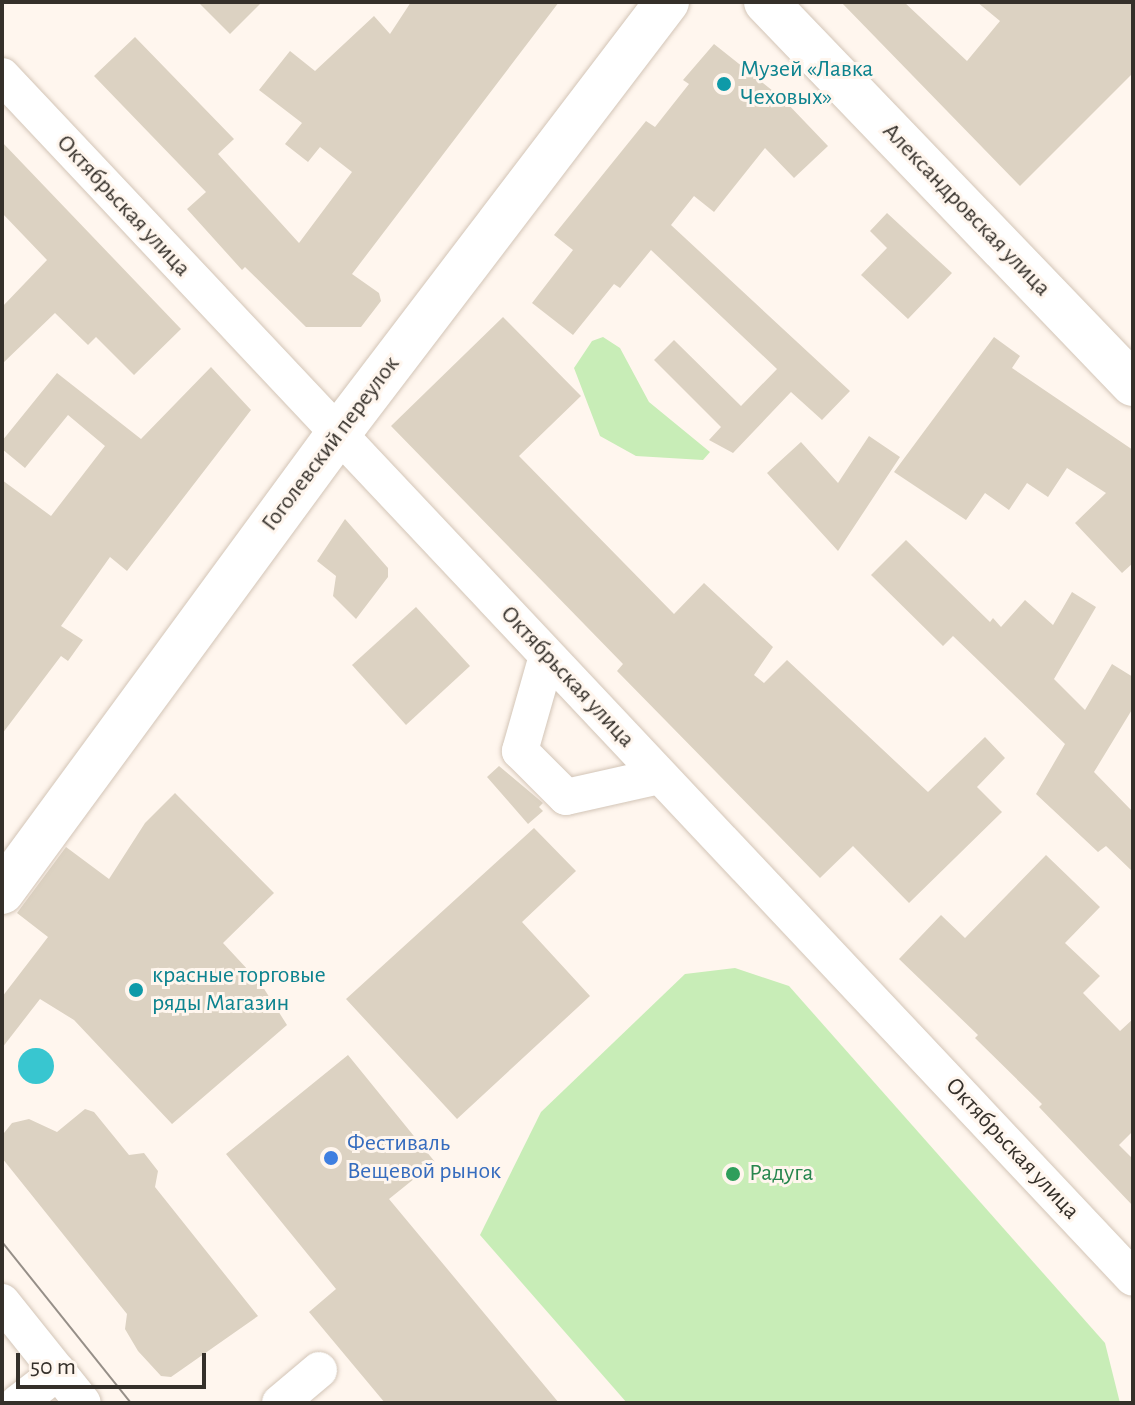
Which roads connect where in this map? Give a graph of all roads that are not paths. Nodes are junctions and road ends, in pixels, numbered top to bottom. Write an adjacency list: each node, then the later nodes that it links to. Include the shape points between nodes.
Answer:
1 (667, 2): 5 (main road, Гоголевский переулок)
2 (766, 2): 4 (main road, Александровская улица)
3 (2, 76): 5 (street, Октябрьская улица)
4 (1133, 384)
5 (338, 434): 6 (street, Октябрьская улица); 8 (main road, Гоголевский переулок)
6 (547, 656): 7 (street, Октябрьская улица); 7 (street, via 520,751 566,797)
7 (660, 776): 9 (street, Октябрьская улица)
8 (2, 892)
9 (1133, 1278)
10 (2, 1302): 12 (street)
11 (319, 1370): 15 (street)
12 (58, 1372): 13 (street); 14 (street)
13 (18, 1403)
14 (83, 1403)
15 (280, 1403)

